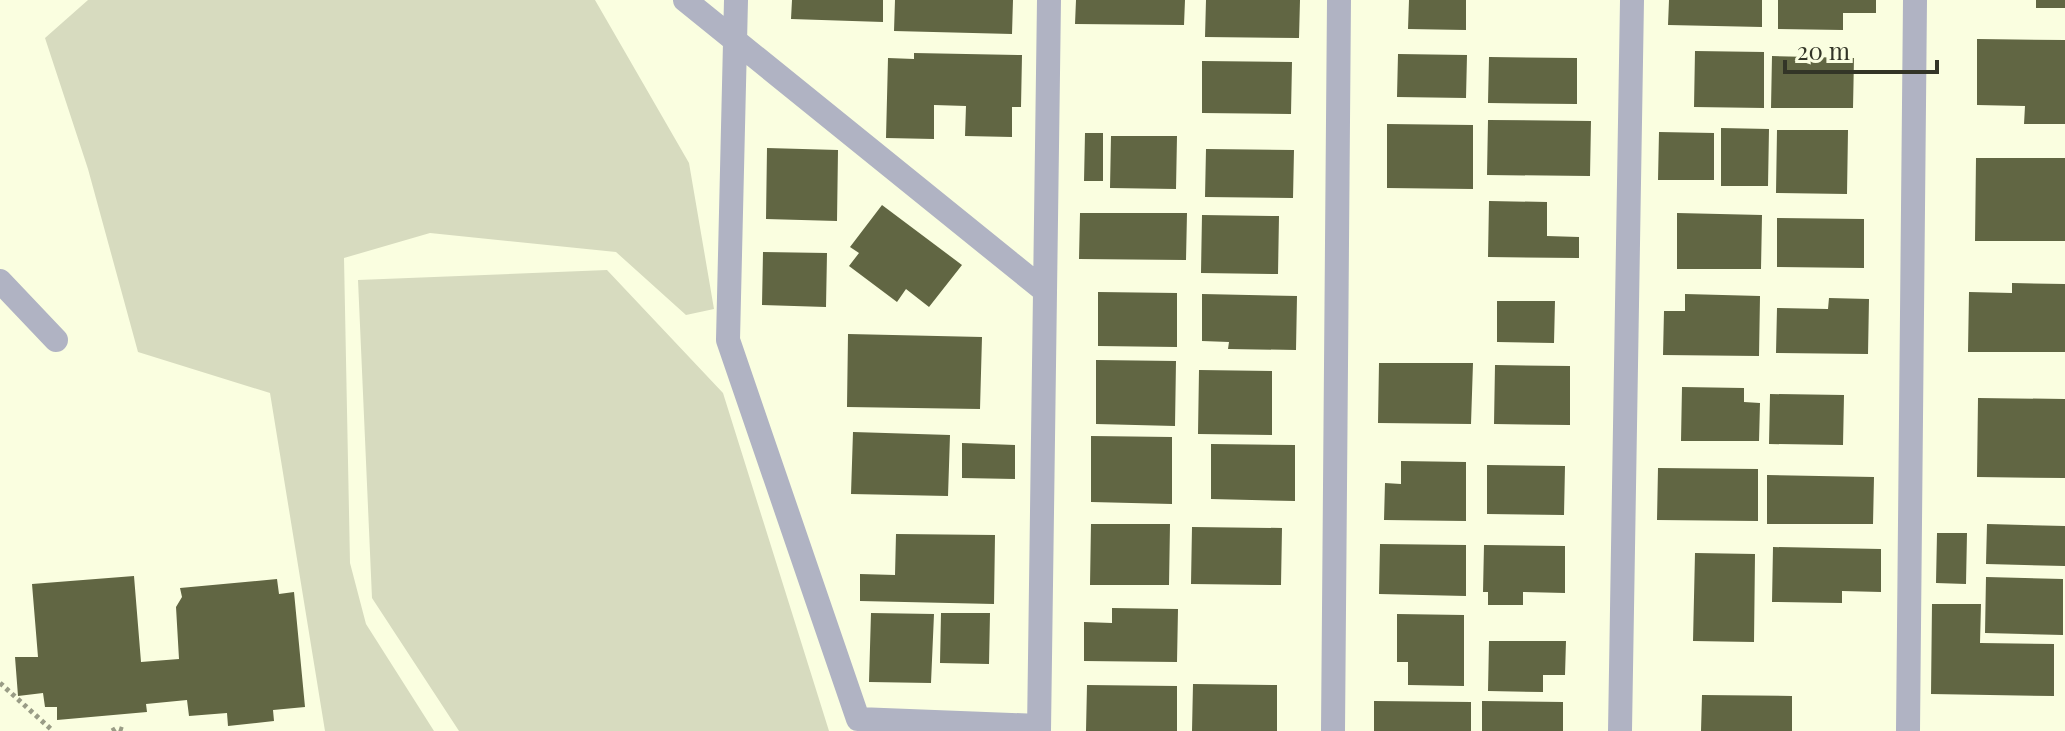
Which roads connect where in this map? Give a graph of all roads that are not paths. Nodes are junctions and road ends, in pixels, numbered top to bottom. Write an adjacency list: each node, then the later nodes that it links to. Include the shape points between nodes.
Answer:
1 (685, 0): 7 (street)
2 (736, 0): 7 (street)
3 (1049, 0): 9 (street)
4 (1339, 0): 12 (street)
5 (1632, 0): 13 (street)
6 (1915, 0): 14 (street)
7 (736, 41): 9 (street); 11 (street, via 728,340 858,719)
8 (0, 281): 10 (street)
9 (1045, 291): 11 (street)
10 (56, 340)
11 (1039, 729)
12 (1333, 731)
13 (1620, 731)
14 (1908, 731)

